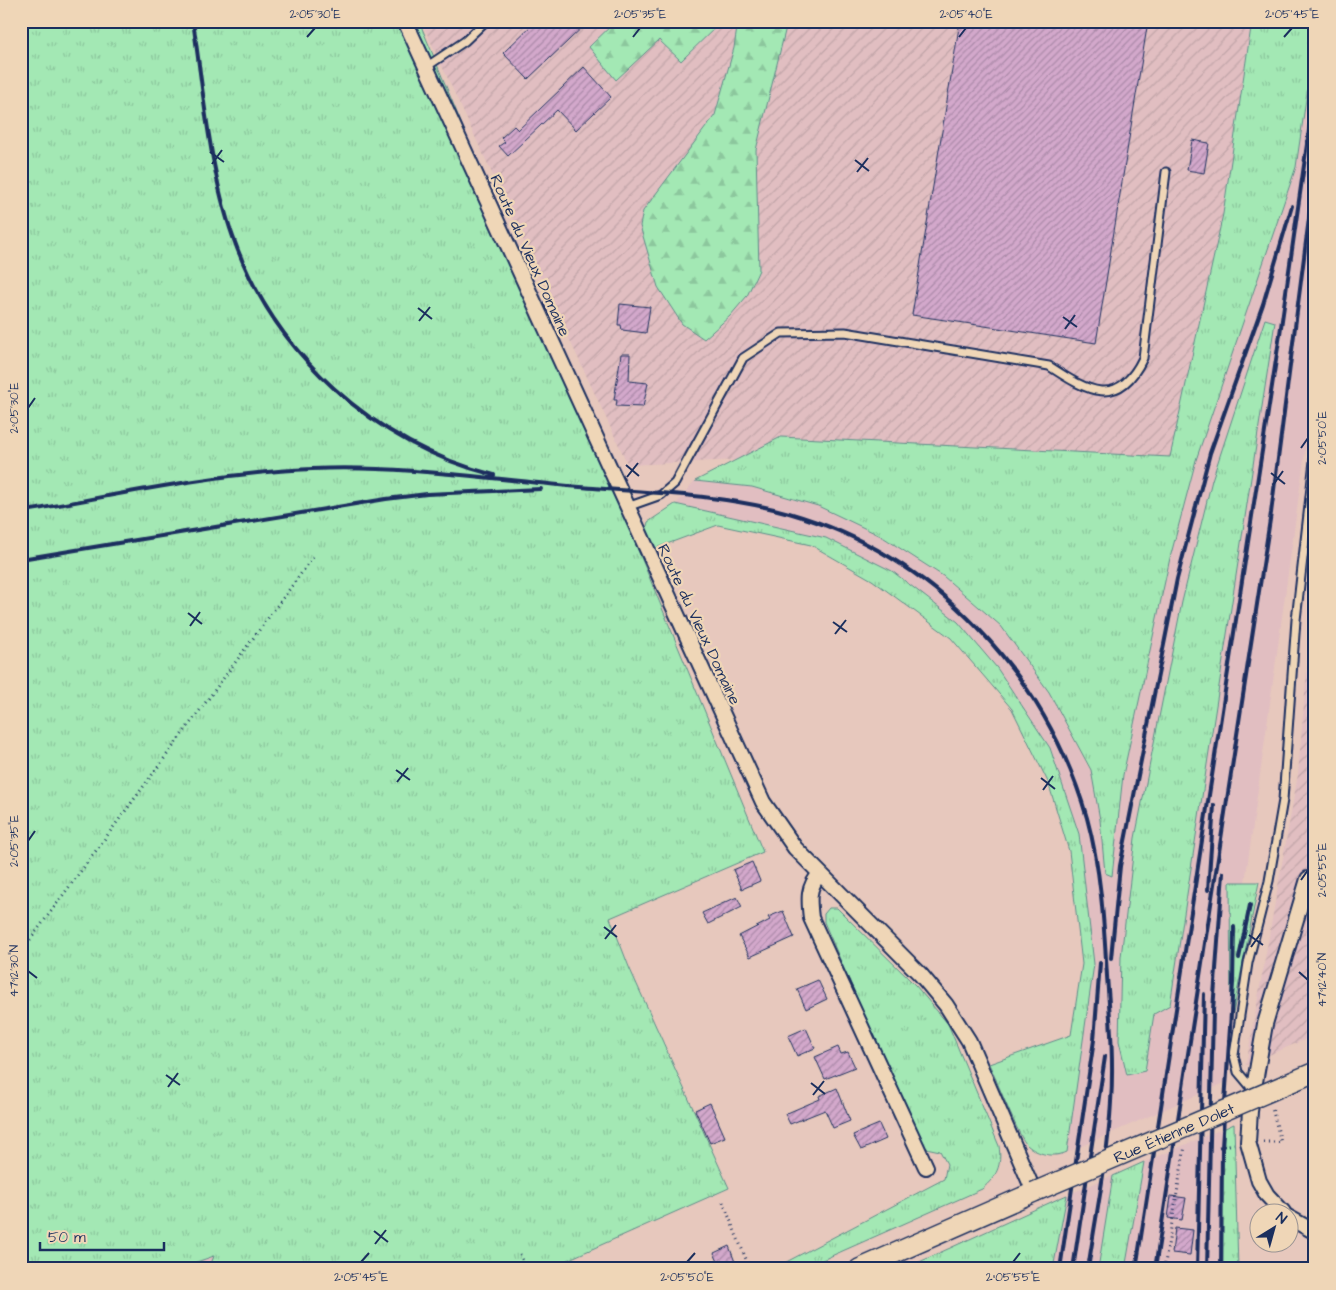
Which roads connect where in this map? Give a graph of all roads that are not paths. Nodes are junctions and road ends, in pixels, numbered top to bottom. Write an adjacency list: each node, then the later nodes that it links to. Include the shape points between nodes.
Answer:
1 (406, 21): 3 (street, Route du Vieux Domaine)
2 (486, 21): 3 (lane, via 465,41)
3 (426, 67): 6 (street, Route du Vieux Domaine)
4 (1166, 172): 6 (lane, via 1143,358 1136,374 1119,389 1096,392 1077,385 1049,366 845,332 781,333 743,358 675,483 662,494)
5 (1315, 452): 10 (lane, via 1296,620 1284,800 1269,881 1248,963 1234,1055 1238,1072)
6 (627, 507): 7 (street, Route du Vieux Domaine, via 763,802 795,848)
7 (820, 874): 11 (street, via 814,880 809,896 811,918); 12 (street, Route du Vieux Domaine, via 921,974 946,1006 969,1041)
8 (1308, 879): 10 (street, via 1265,1024)
9 (1315, 1072): 10 (main road, Rue Étienne Dolet, bridge)
10 (1261, 1092): 12 (main road, Rue Étienne Dolet, bridge); 13 (street, via 1248,1142 1258,1181)
11 (926, 1167)
12 (1034, 1192): 16 (main road, Rue Étienne Dolet)
13 (1273, 1202)
14 (1298, 1223): 15 (street)
15 (1315, 1232)
16 (859, 1269)

